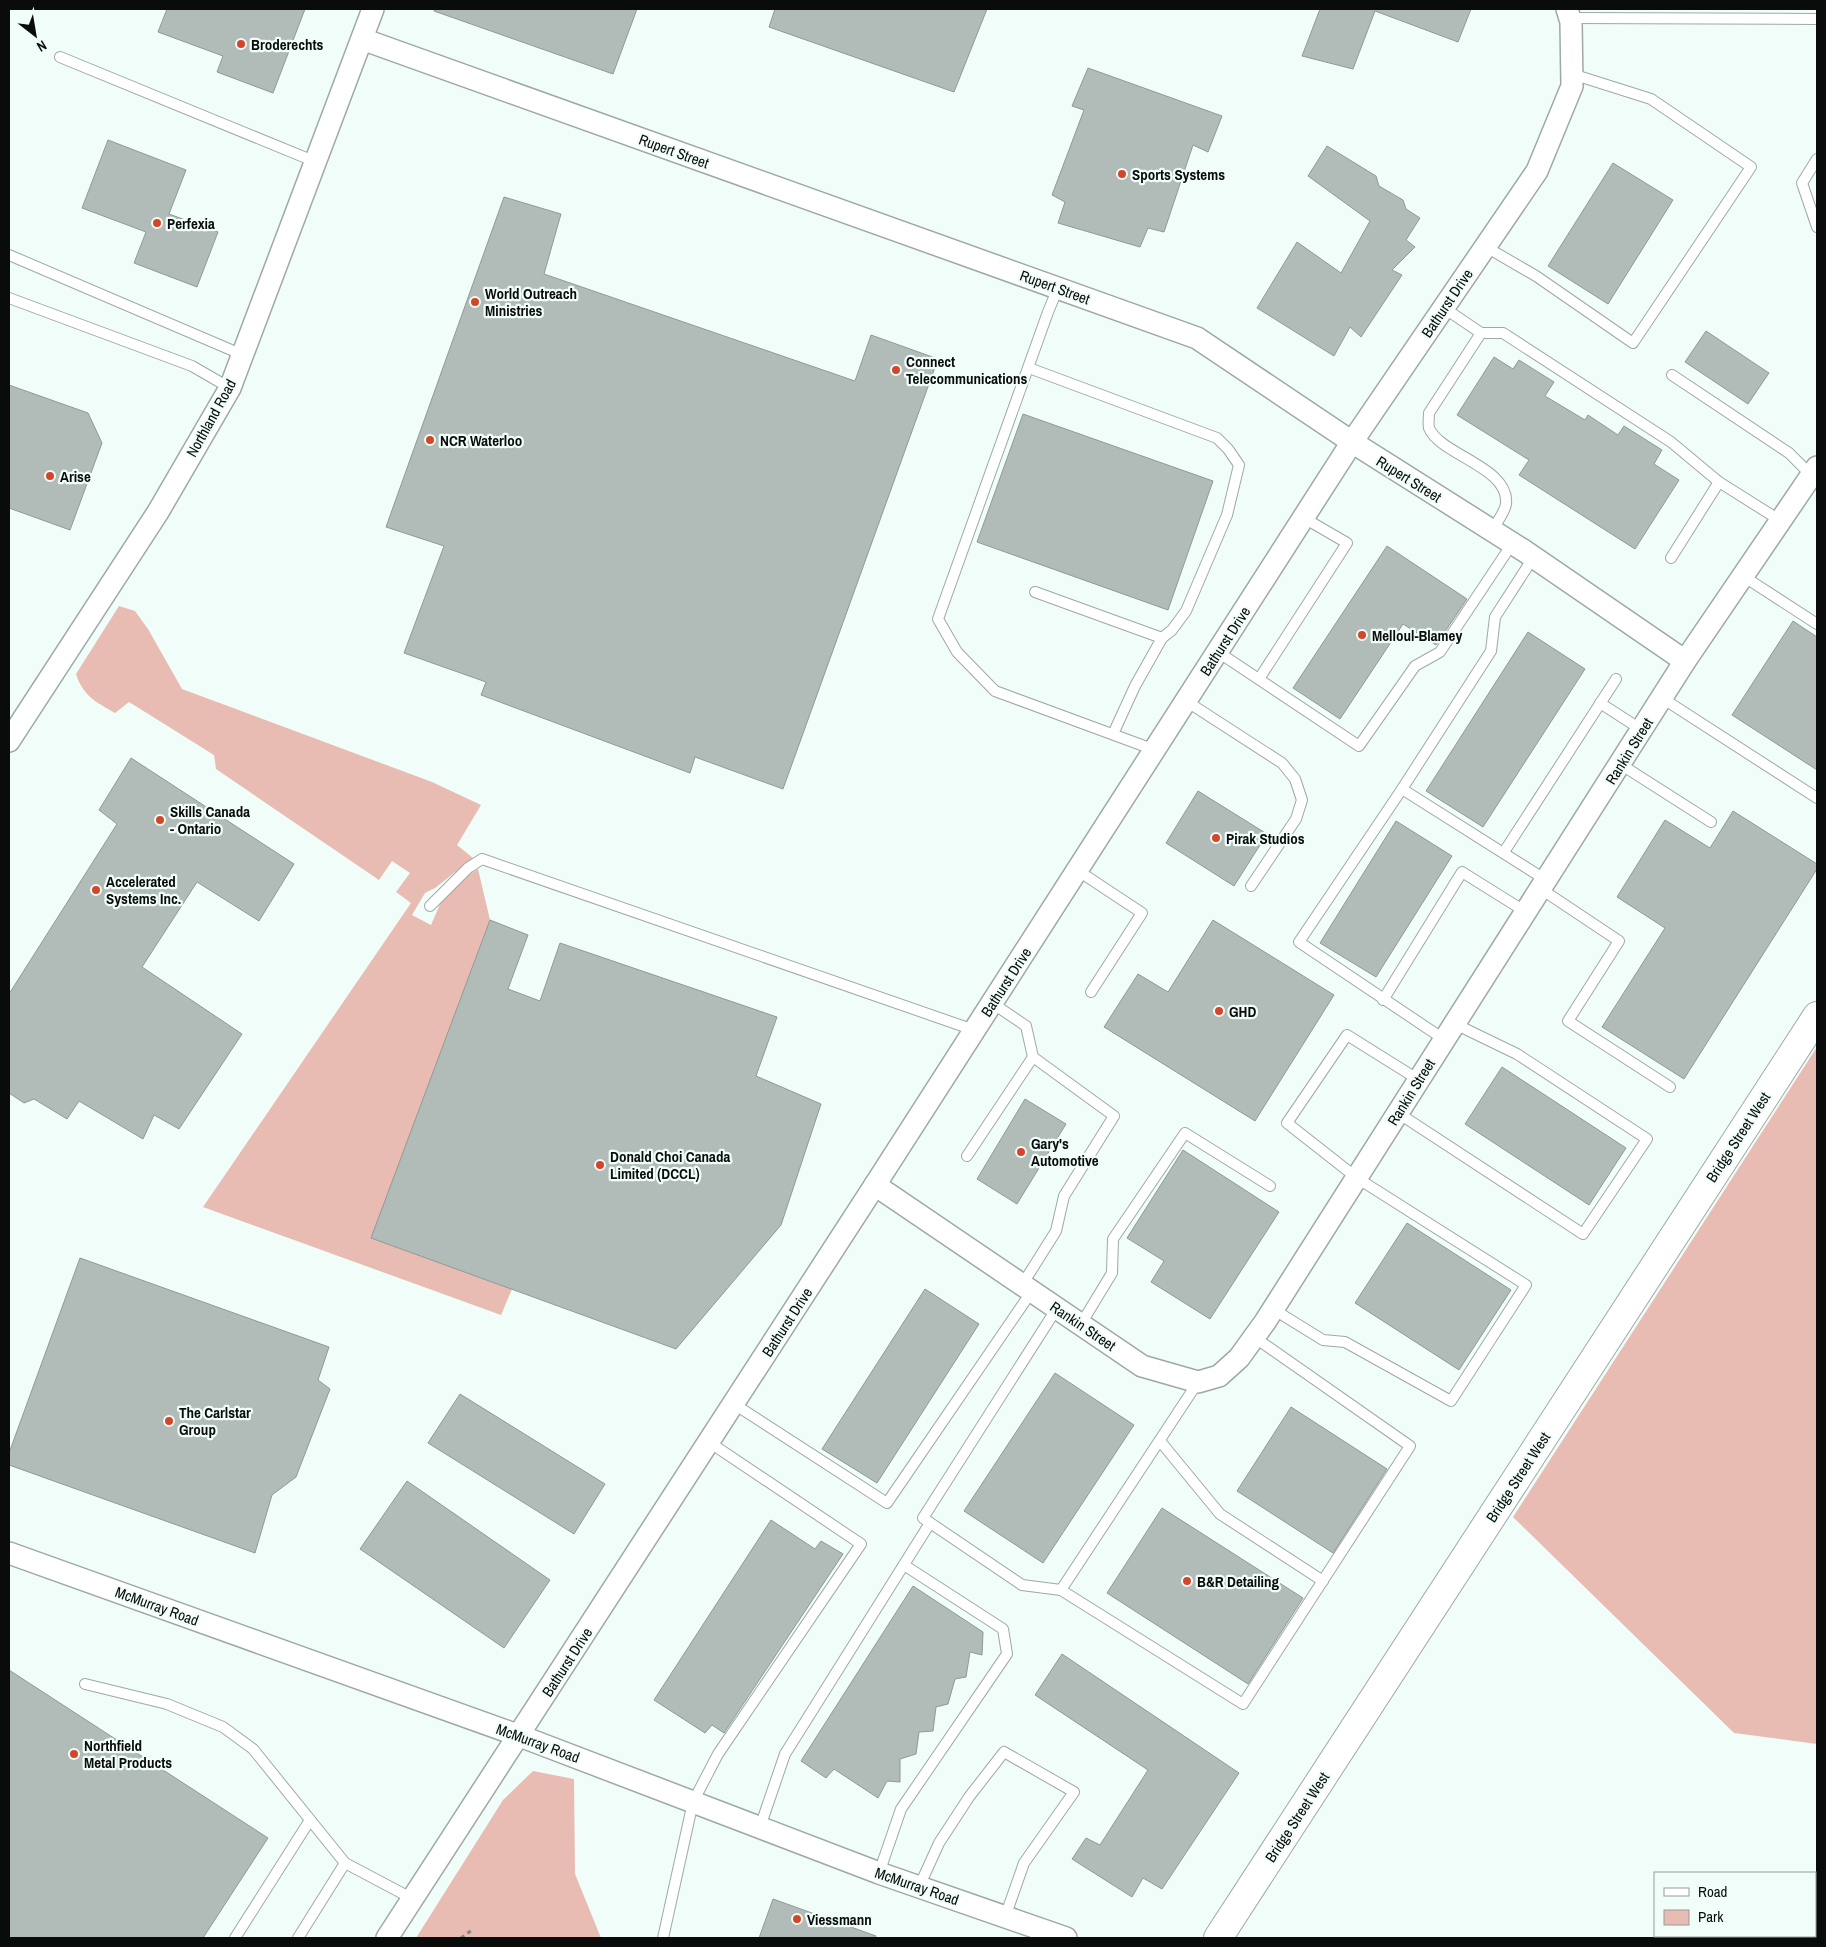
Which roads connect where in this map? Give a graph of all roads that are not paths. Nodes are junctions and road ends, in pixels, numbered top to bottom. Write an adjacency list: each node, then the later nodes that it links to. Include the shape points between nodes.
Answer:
1 (373, 9): 5 (street, Northland Road)
2 (1569, 13): 3 (lane); 7 (street, Bathurst Drive)
3 (1636, 14): 4 (lane)
4 (1817, 19)
5 (362, 39): 9 (street, Northland Road); 13 (street, Rupert Street)
6 (60, 57): 9 (lane)
7 (1572, 74): 11 (street, Bathurst Drive, via 1572,86 1537,171); 11 (lane, via 1651,99 1750,167 1633,343 1536,276)
8 (1817, 159): 10 (lane, via 1802,183)
9 (316, 162): 17 (street, Northland Road)
10 (1817, 227)
11 (1486, 247): 15 (street, Bathurst Drive)
12 (9, 255): 17 (lane)
13 (1058, 288): 18 (lane); 21 (street, Rupert Street, via 1197,338)
14 (9, 298): 20 (lane, via 192,366)
15 (1444, 308): 16 (lane); 21 (street, Bathurst Drive)
16 (1481, 333): 23 (lane, via 1503,332 1671,442); 26 (lane, via 1429,412 1430,428 1440,440 1499,480 1506,492 1506,505)
17 (243, 356): 20 (street, Northland Road)
18 (1029, 368): 33 (lane, via 1217,438 1239,465 1227,515 1186,611); 42 (lane, via 938,619 958,652 995,691)
19 (1672, 375): 22 (lane, via 1789,452)
20 (230, 388): 43 (street, Northland Road, via 158,512)
21 (1352, 442): 24 (street, Bathurst Drive); 26 (street, Rupert Street)
22 (1815, 474): 25 (street, Rankin Street)
23 (1719, 482): 25 (lane); 29 (lane)
24 (1304, 518): 34 (street, Bathurst Drive); 36 (lane, via 1346,544)
25 (1781, 521): 30 (street, Rankin Street)
26 (1492, 531): 27 (street, Rupert Street)
27 (1512, 544): 28 (street, Rupert Street); 36 (lane, via 1440,652 1415,666 1359,746)
28 (1534, 558): 35 (street, Rupert Street); 46 (lane, via 1495,617 1491,651)
29 (1671, 558)
30 (1743, 576): 32 (lane); 35 (street, Rankin Street)
31 (1035, 592): 33 (lane)
32 (1817, 624)
33 (1162, 638): 42 (lane)
34 (1218, 652): 36 (lane); 39 (street, Bathurst Drive)
35 (1686, 661): 38 (street, Rankin Street)
36 (1259, 679)
37 (1616, 679): 40 (lane)
38 (1662, 698): 41 (street, Rankin Street); 47 (lane)
39 (1186, 701): 44 (street, Bathurst Drive); 52 (lane, via 1282,763 1295,779 1302,800 1296,819)
40 (1600, 703): 41 (lane); 49 (lane)
41 (1642, 730): 45 (street, Rankin Street)
42 (1113, 734): 44 (lane)
43 (9, 741)
44 (1155, 750): 50 (street, Bathurst Drive)
45 (1620, 764): 48 (lane); 51 (street, Rankin Street)
46 (1402, 789): 49 (lane); 56 (lane, via 1299,942)
47 (1817, 798)
48 (1711, 822)
49 (1504, 852): 51 (lane)
50 (1078, 870): 55 (lane, via 1142,913); 57 (street, Bathurst Drive)
51 (1544, 884): 54 (street, Rankin Street); 63 (lane, via 1618,941 1568,1022)
52 (1251, 886)
53 (430, 906): 59 (lane, via 468,868 482,859)
54 (1526, 912): 56 (lane, via 1462,872); 60 (street, Rankin Street)
55 (1091, 992)
56 (1383, 1000): 60 (lane)
57 (992, 1003): 59 (street, Bathurst Drive); 61 (lane, via 1026,1026)
58 (1817, 1016): 98 (street, Bridge Street West)
59 (974, 1030): 67 (street, Bathurst Drive)
60 (1450, 1032): 62 (street, Rankin Street); 64 (lane, via 1517,1054 1647,1139 1583,1234)
61 (1033, 1058): 65 (lane); 69 (lane, via 1114,1116 1064,1196 1056,1231)
62 (1419, 1080): 64 (street, Rankin Street); 66 (lane, via 1348,1035 1287,1123)
63 (1670, 1087)
64 (1398, 1113): 66 (street, Rankin Street)
65 (967, 1156)
66 (1357, 1178): 71 (street, Rankin Street); 71 (lane, via 1526,1285 1451,1401 1345,1342 1323,1340)
67 (875, 1185): 69 (street, Rankin Street); 75 (street, Bathurst Drive)
68 (1270, 1186): 72 (lane, via 1185,1133 1112,1239 1112,1273)
69 (1027, 1288): 70 (street, Rankin Street); 75 (lane, via 887,1503)
70 (1057, 1308): 72 (street, Rankin Street); 78 (lane, via 923,1518)
71 (1273, 1309): 73 (street, Rankin Street)
72 (1081, 1324): 74 (street, Rankin Street, via 1142,1366)
73 (1254, 1337): 74 (street, Rankin Street, via 1239,1358 1219,1376); 81 (lane, via 1410,1446)
74 (1198, 1382): 76 (lane)
75 (734, 1404): 77 (street, Bathurst Drive)
76 (1160, 1441): 81 (lane, via 1220,1514); 82 (lane)
77 (709, 1442): 84 (street, Bathurst Drive); 85 (lane, via 861,1544 718,1754)
78 (930, 1523): 80 (lane); 82 (lane, via 1022,1585)
79 (9, 1553): 84 (street, McMurray Road)
80 (904, 1565): 87 (lane, via 785,1754); 89 (lane, via 1003,1629 1007,1654 901,1809)
81 (1323, 1581): 82 (lane, via 1243,1704)
82 (1061, 1590)
83 (86, 1684): 86 (lane, via 167,1704 223,1727 253,1749)
84 (520, 1736): 85 (street, McMurray Road); 91 (street, Bathurst Drive)
85 (693, 1802): 87 (street, McMurray Road); 96 (lane)
86 (310, 1820): 88 (lane); 93 (lane)
87 (760, 1827): 89 (street, McMurray Road)
88 (345, 1863): 91 (lane); 94 (lane)
89 (879, 1873): 90 (street, McMurray Road)
90 (919, 1887): 92 (street, McMurray Road); 92 (lane, via 939,1843 1004,1752 1074,1792 1024,1863)
91 (413, 1898): 95 (street, Bathurst Drive)
92 (1006, 1917): 97 (street, McMurray Road)
93 (235, 1938)
94 (298, 1938)
95 (387, 1938)
96 (663, 1938)
97 (1066, 1938)
98 (1218, 1938)

